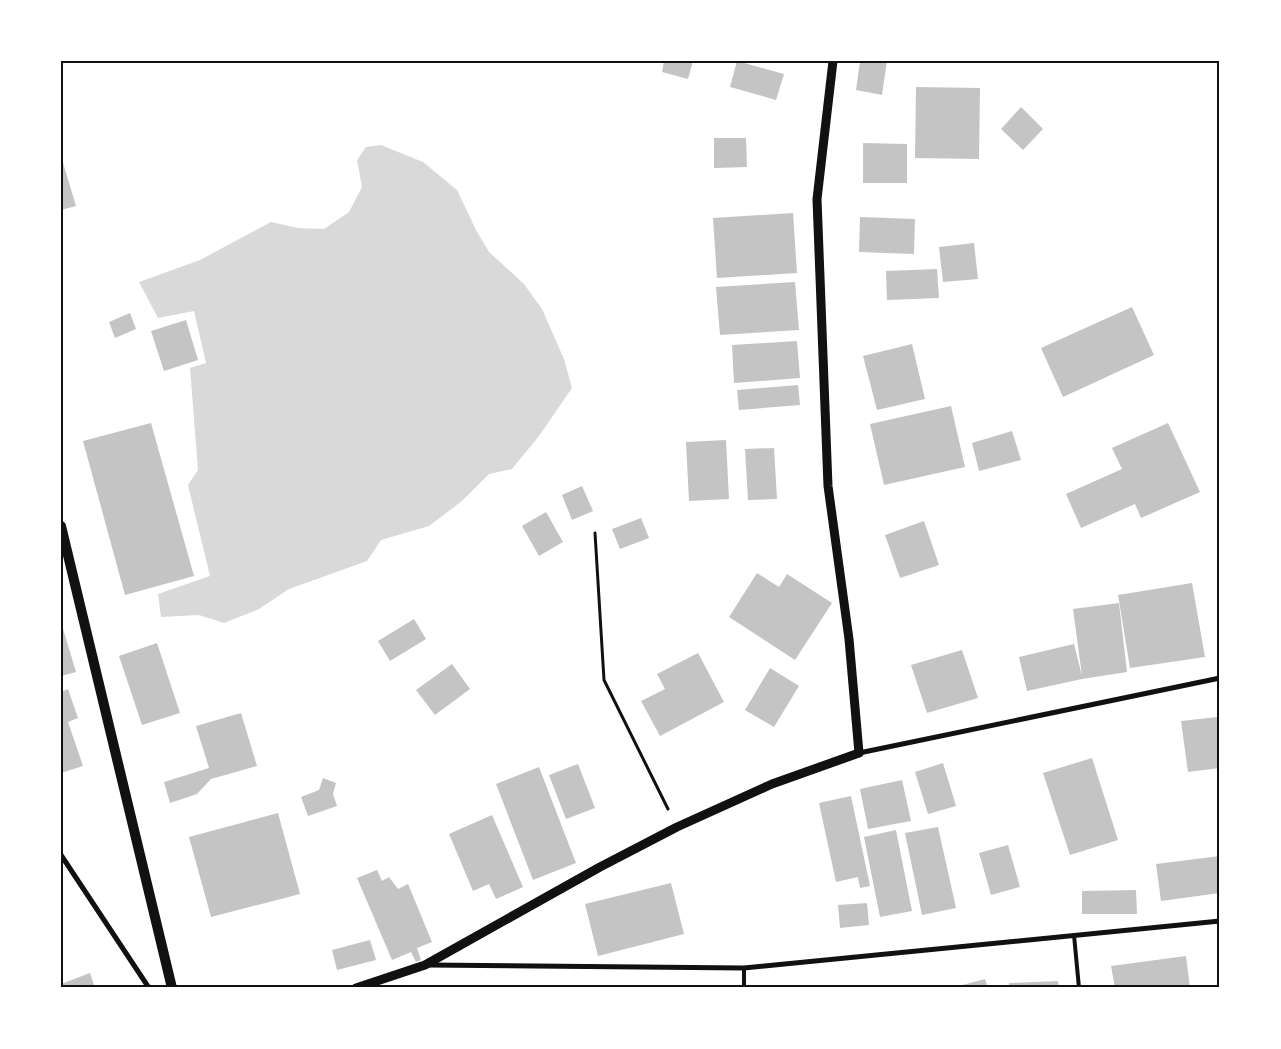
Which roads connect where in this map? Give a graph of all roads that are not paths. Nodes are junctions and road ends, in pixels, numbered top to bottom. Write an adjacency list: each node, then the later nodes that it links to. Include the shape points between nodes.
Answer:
1 (833, 61): 4 (street, via 817,209 828,486 849,639)
2 (61, 526): 11 (main road)
3 (1220, 678): 4 (street)
4 (859, 753): 8 (street, via 772,784 677,827)
5 (61, 855): 10 (street)
6 (1220, 921): 7 (street)
7 (1074, 935): 9 (street); 14 (lane)
8 (425, 965): 9 (street); 12 (street)
9 (744, 968): 13 (lane)
10 (149, 988)
11 (172, 988)
12 (356, 988)
13 (744, 988)
14 (1078, 988)

